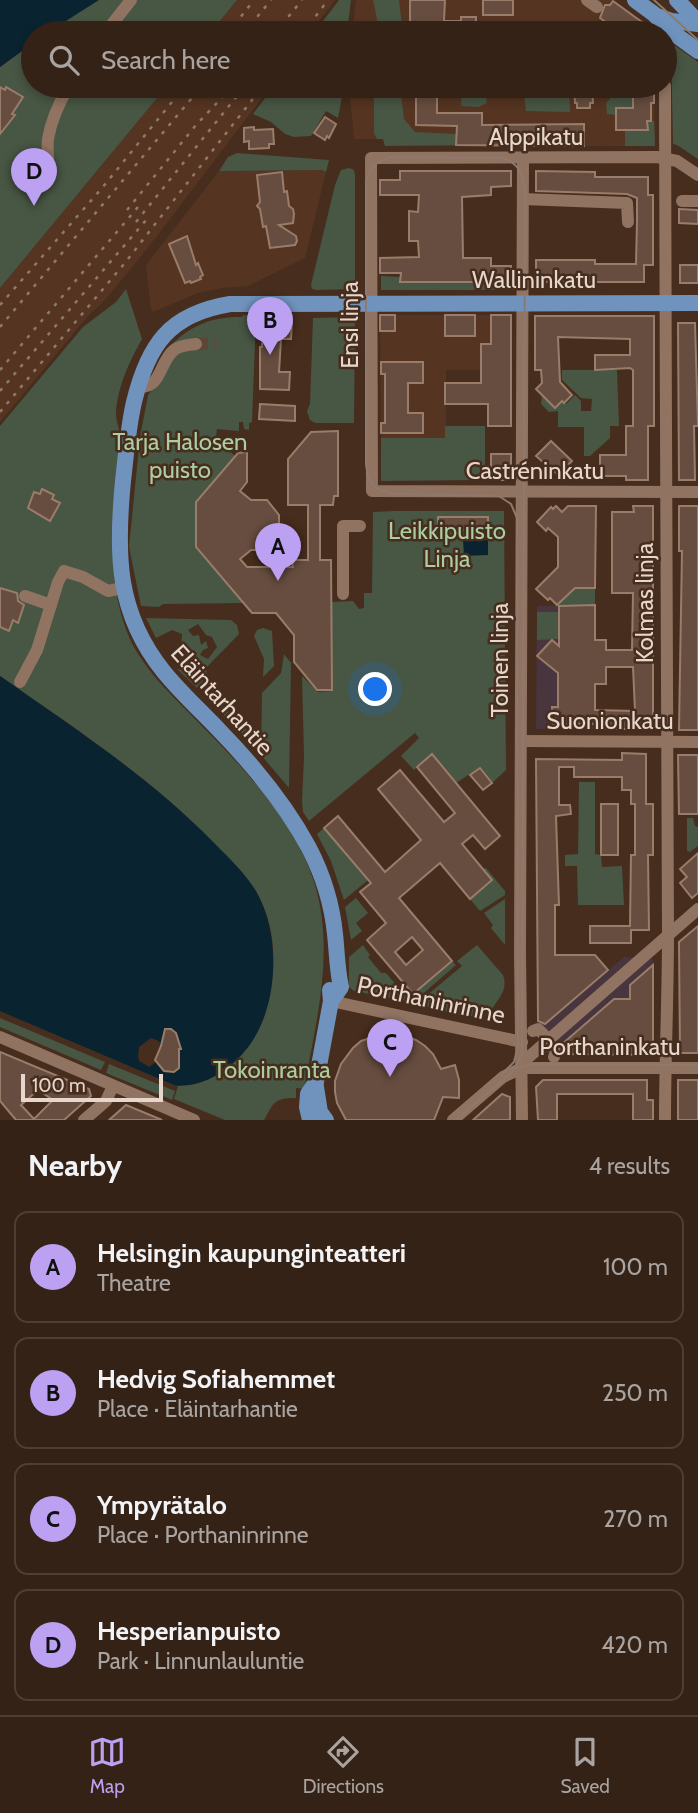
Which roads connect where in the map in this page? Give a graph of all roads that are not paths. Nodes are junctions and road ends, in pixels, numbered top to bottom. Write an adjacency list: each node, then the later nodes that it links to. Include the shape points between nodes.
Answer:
1 (131, 0): 6 (street)
2 (635, 0): 5 (main road)
3 (679, 0): 4 (main road); 10 (main road)
4 (698, 6)
5 (657, 16): 7 (main road); 8 (main road)
6 (114, 21)
7 (659, 21)
8 (672, 21)
9 (677, 21): 10 (main road)
10 (698, 23)
11 (677, 42): 12 (main road)
12 (698, 51)
13 (63, 98): 19 (street, via 48,139)
14 (665, 98): 17 (street, Kolmas linja)
15 (523, 158): 16 (street, Alppikatu, via 459,165); 17 (street, Alppikatu); 20 (street, Toinen linja)
16 (371, 159): 27 (street, Ensi linja)
17 (666, 159): 18 (street, Alppikatu); 25 (street, Kolmas linja)
18 (698, 175)
19 (45, 184)
20 (528, 200): 23 (street, via 627,202); 24 (street, Toinen linja)
21 (682, 201): 22 (street)
22 (698, 201)
23 (628, 222)
24 (523, 303): 25 (main road, Wallininkatu); 27 (main road, Wallininkatu); 33 (street, Toinen linja)
25 (665, 303): 26 (main road, Wallininkatu); 31 (street, Kolmas linja)
26 (698, 303)
27 (370, 304): 30 (main road, Eläintarhantie, via 230,304 202,309 164,336 148,357); 32 (street, Ensi linja)
28 (196, 344): 30 (street, via 176,348 154,383)
29 (673, 382): 31 (street, via 674,471)
30 (138, 387): 37 (main road, Eläintarhantie, via 127,439 119,520)
31 (667, 478): 34 (street, Kolmas linja)
32 (372, 491): 33 (street, Castréninkatu)
33 (523, 492): 34 (street, Castréninkatu); 44 (street, Toinen linja)
34 (667, 492): 35 (street, Castréninkatu); 41 (street, Kolmas linja)
35 (698, 492)
36 (360, 526): 38 (street, via 343,526)
37 (124, 588): 40 (street, via 108,592 60,569); 49 (main road, Eläintarhantie, via 131,616 149,652 246,759 307,845 330,908 337,968 330,985)
38 (343, 594)
39 (25, 596): 40 (street)
40 (51, 605): 42 (street, via 37,650)
41 (666, 630): 43 (street, Kolmas linja); 43 (street, via 673,636 674,648 673,717)
42 (20, 682)
43 (667, 725): 45 (street, Kolmas linja)
44 (521, 741): 45 (street, Suonionkatu); 53 (street, Toinen linja)
45 (666, 742): 46 (street, Suonionkatu); 48 (street, Kolmas linja)
46 (698, 742)
47 (698, 909): 48 (street)
48 (668, 936): 52 (street, via 623,966); 55 (street, Kolmas linja)
49 (331, 1001): 53 (street, Porthaninrinne); 58 (main road, Eläintarhantie, via 316,1082)
50 (533, 1031): 52 (street, via 538,1029)
51 (0, 1037): 57 (street)
52 (549, 1040): 54 (street)
53 (522, 1042): 54 (street, Toinen linja)
54 (522, 1065): 55 (street, Porthaninkatu); 61 (street); 62 (street, Toinen linja)
55 (665, 1067): 56 (street, Porthaninkatu); 63 (street, Kolmas linja)
56 (698, 1068)
57 (113, 1086): 59 (street, via 106,1101); 60 (street)
58 (315, 1119)
59 (85, 1120)
60 (194, 1120)
61 (453, 1120)
62 (522, 1120)
63 (665, 1120)

